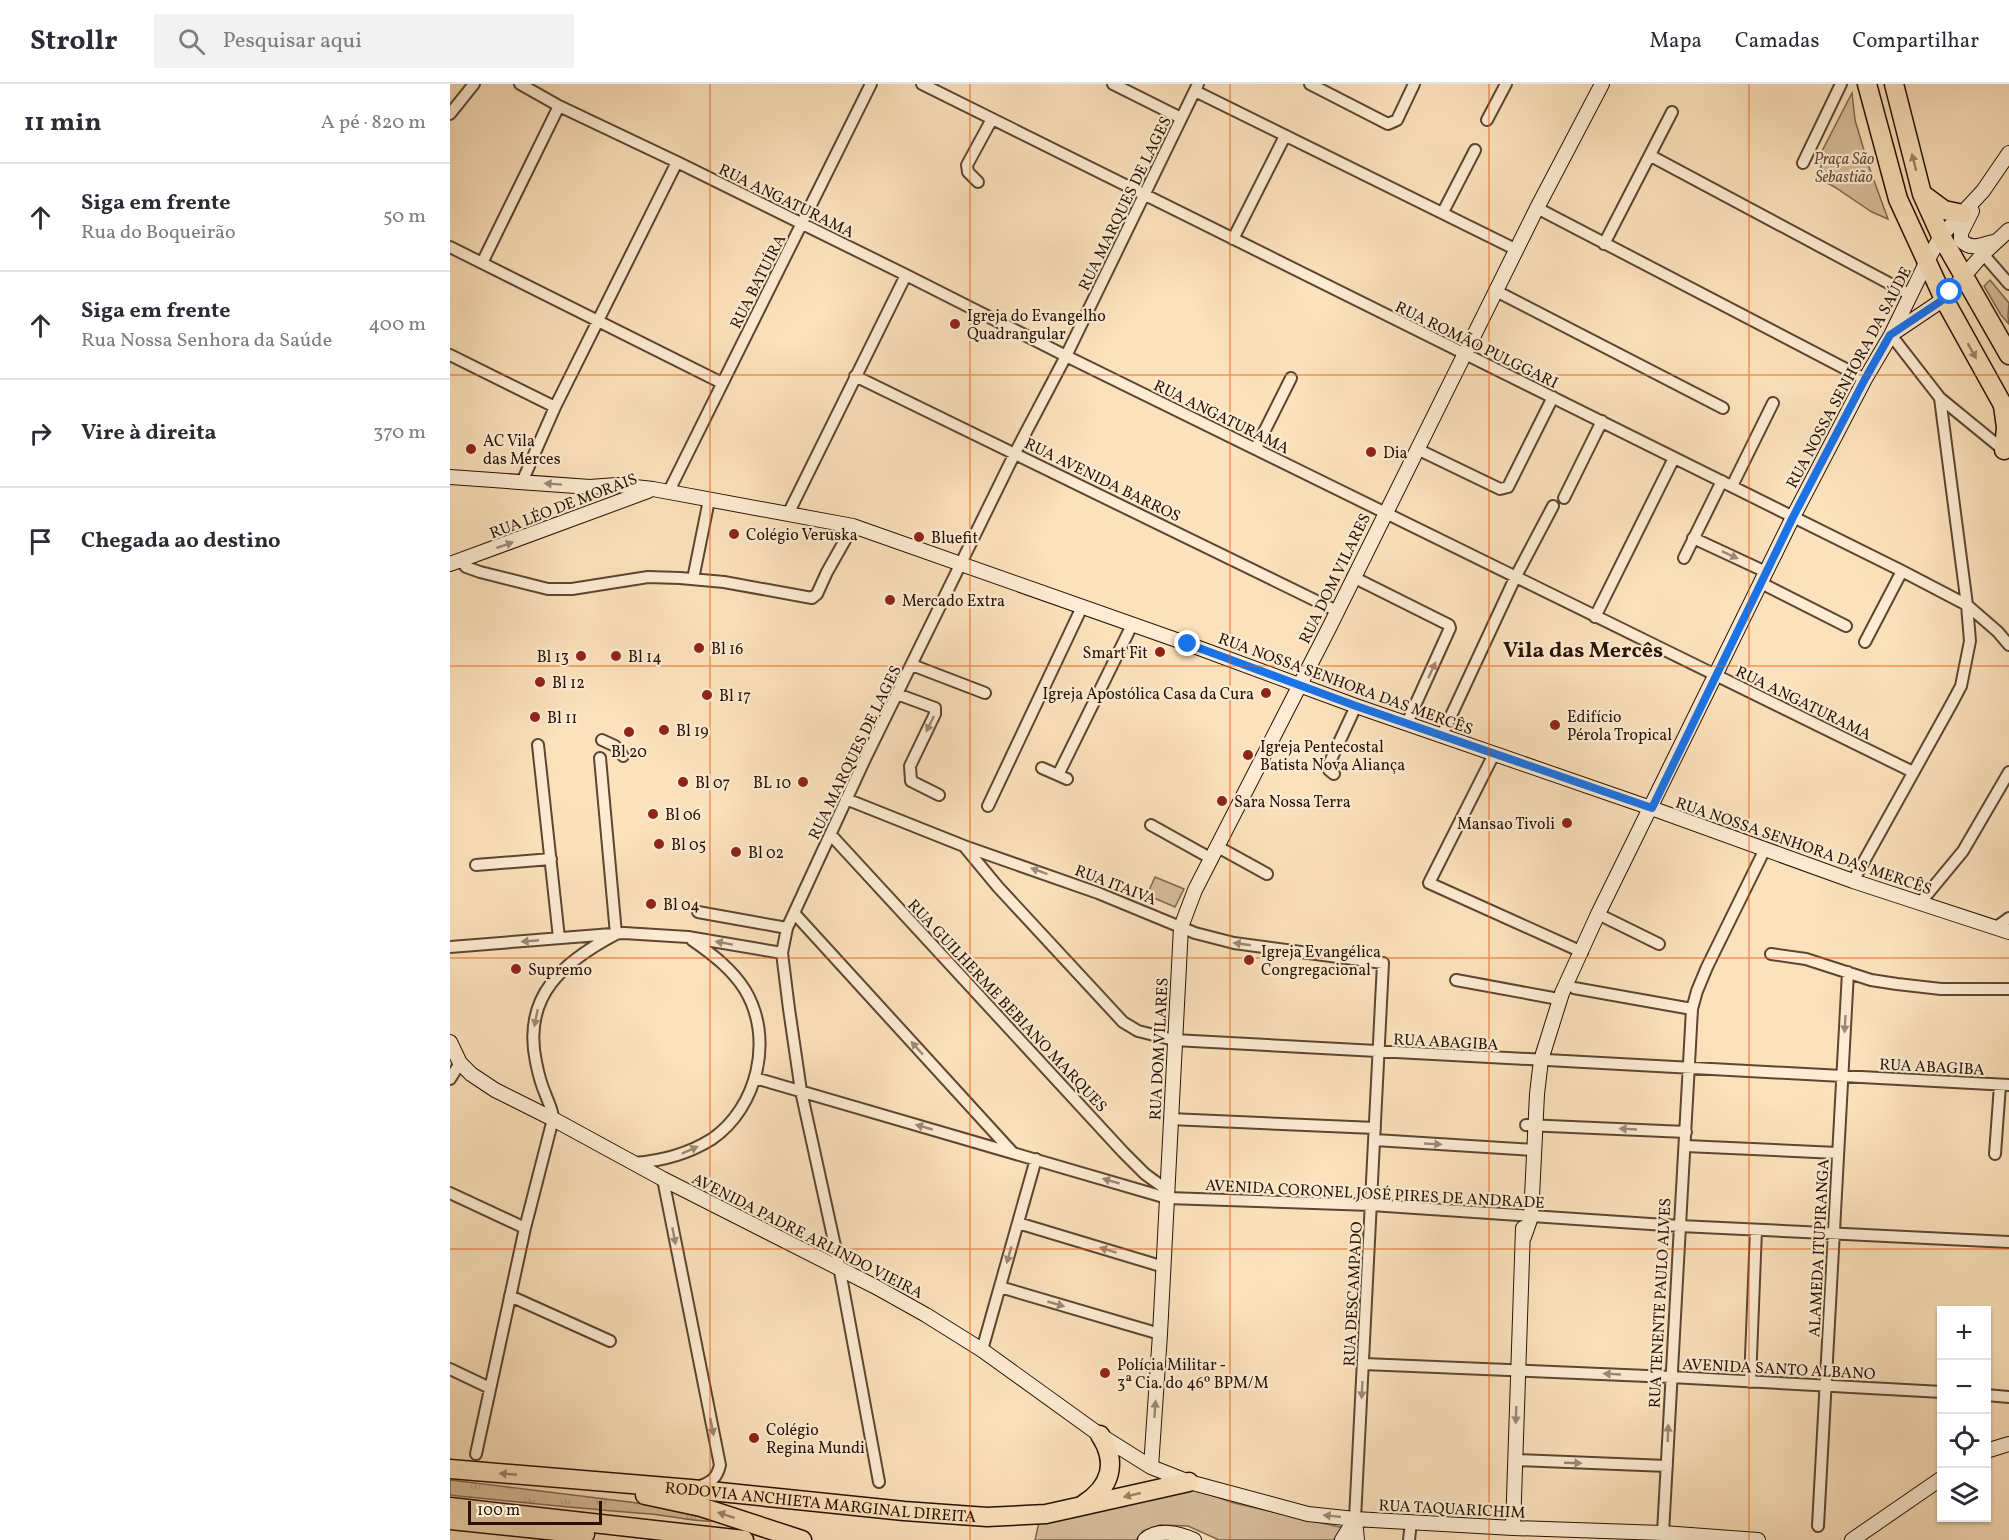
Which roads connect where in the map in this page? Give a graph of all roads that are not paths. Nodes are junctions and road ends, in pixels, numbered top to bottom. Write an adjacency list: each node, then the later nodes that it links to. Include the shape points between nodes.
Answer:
1 (474, 84): 16 (street)
2 (520, 84): 14 (street, RUA ANGATURAMA)
3 (871, 84): 33 (street, RUA BATUÍRA)
4 (921, 84): 18 (street, RUA ROMÃO PULGGARI)
5 (1113, 84): 17 (street)
6 (1310, 84): 7 (street, via 1388,124 1397,120)
7 (1414, 84)
8 (1506, 84): 19 (street)
9 (1602, 84): 30 (main road, RUA DOM VILARES)
10 (1841, 84): 25 (street)
11 (1867, 84): 42 (highway, via 1898,199)
12 (1894, 84): 29 (highway, one-way to 12)
13 (1197, 88): 17 (street, RUA MARQUES DE LAGES); 20 (street)
14 (560, 106): 24 (street, RUA ANGATURAMA); 43 (street)
15 (1672, 112): 23 (street)
16 (450, 114)
17 (1181, 118): 28 (street, RUA MARQUES DE LAGES)
18 (992, 119): 26 (street, via 968,165 968,172); 28 (street, RUA ROMÃO PULGGARI)
19 (1487, 120)
20 (1285, 136): 31 (street); 36 (street)
21 (1475, 150): 31 (street)
22 (2009, 153): 27 (main road, RUA NOSSA SENHORA DA SAÚDE)
23 (1651, 156): 38 (street); 48 (street)
24 (677, 162): 33 (street, RUA ANGATURAMA); 50 (street)
25 (1803, 163)
26 (978, 182)
27 (1983, 191): 32 (main road, RUA NOSSA SENHORA DA SAÚDE); 37 (main road, via 1962,230 1961,240 1972,247)
28 (1144, 194): 36 (street, RUA ROMÃO PULGGARI); 55 (street, RUA MARQUES DE LAGES)
29 (1922, 194): 32 (highway, via 1944,210); 35 (highway)
30 (1537, 208): 38 (street); 40 (main road, RUA DOM VILARES)
31 (1443, 212): 40 (street)
32 (1963, 214): 35 (main road, RUA NOSSA SENHORA DA SAÚDE)
33 (802, 224): 44 (street, RUA ANGATURAMA); 59 (street, RUA BATUÍRA)
34 (2009, 230): 37 (main road)
35 (1941, 236): 42 (main road, RUA NOSSA SENHORA DA SAÚDE); 45 (highway)
36 (1233, 238): 53 (street, RUA ROMÃO PULGGARI)
37 (1998, 240): 41 (main road)
38 (1604, 243): 58 (street)
39 (450, 247): 43 (street)
40 (1516, 250): 47 (main road, RUA DOM VILARES)
41 (1983, 254): 45 (main road); 46 (street)
42 (1927, 261): 48 (main road, RUA NOSSA SENHORA DA SAÚDE); 49 (highway)
43 (482, 263): 50 (street)
44 (906, 275): 55 (street, RUA ANGATURAMA); 56 (street)
45 (1964, 278): 49 (main road); 54 (highway)
46 (2009, 284)
47 (1496, 291): 53 (main road, RUA DOM VILARES); 64 (street)
48 (1911, 295): 51 (main road, RUA NOSSA SENHORA DA SAÚDE)
49 (1944, 299): 51 (main road); 65 (highway, one-way to 65)
50 (599, 321): 59 (street); 63 (street)
51 (1890, 335): 58 (main road, RUA NOSSA SENHORA DA SAÚDE); 61 (street)
52 (450, 355): 63 (street)
53 (1465, 355): 60 (street, RUA ROMÃO PULGGARI); 68 (main road, RUA DOM VILARES)
54 (2009, 355)
55 (1066, 357): 67 (street, RUA ANGATURAMA); 69 (street, RUA MARQUES DE LAGES)
56 (855, 376): 69 (street, RUA AVENIDA BARROS); 83 (street)
57 (1291, 378): 67 (street)
58 (1865, 379): 84 (main road, RUA NOSSA SENHORA DA SAÚDE)
59 (722, 383): 77 (street, RUA BATUÍRA)
60 (1553, 398): 66 (street, RUA ROMÃO PULGGARI); 68 (street, via 1508,487 1500,489)
61 (1940, 398): 70 (street); 95 (street)
62 (1773, 403): 74 (street)
63 (555, 407): 73 (street)
64 (1723, 408)
65 (2006, 411): 70 (highway)
66 (1602, 421): 71 (street, RUA ROMÃO PULGGARI); 78 (street)
67 (1256, 448): 82 (street, RUA ANGATURAMA)
68 (1417, 449): 82 (main road, RUA DOM VILARES)
69 (1015, 453): 89 (street, RUA MARQUES DE LAGES); 97 (street, RUA AVENIDA BARROS)
70 (2007, 453)
71 (1674, 458): 74 (street, RUA ROMÃO PULGGARI); 98 (street)
72 (450, 477): 73 (main road, RUA NOSSA SENHORA DAS MERCÊS)
73 (522, 482): 75 (main road, RUA NOSSA SENHORA DAS MERCÊS, one-way to 73)
74 (1727, 484): 84 (street, RUA ROMÃO PULGGARI); 86 (street)
75 (605, 486): 76 (main road, RUA NOSSA SENHORA DAS MERCÊS); 81 (main road, via 607,501)
76 (653, 489): 77 (main road, RUA NOSSA SENHORA DAS MERCÊS); 81 (main road, RUA LÉO DE MORAIS)
77 (669, 491): 79 (main road, RUA NOSSA SENHORA DAS MERCÊS)
78 (1564, 498)
79 (709, 500): 83 (main road, RUA NOSSA SENHORA DAS MERCÊS); 94 (street)
80 (1553, 506): 92 (street)
81 (603, 507): 88 (main road, RUA LÉO DE MORAIS, one-way to 81)
82 (1385, 513): 91 (main road, RUA DOM VILARES); 92 (street, RUA ANGATURAMA)
83 (788, 514): 85 (main road, RUA NOSSA SENHORA DAS MERCÊS)
84 (1793, 517): 90 (street, RUA ROMÃO PULGGARI); 93 (main road, RUA NOSSA SENHORA DA SAÚDE)
85 (853, 526): 89 (main road, RUA NOSSA SENHORA DAS MERCÊS); 94 (street, via 812,598)
86 (1694, 538): 87 (street); 93 (street, one-way to 93)
87 (1684, 558)
88 (455, 562): 94 (street, via 548,589 648,577)
89 (961, 563): 96 (main road, RUA NOSSA SENHORA DAS MERCÊS); 103 (street, RUA MARQUES DE LAGES)
90 (1902, 571): 95 (street, RUA ROMÃO PULGGARI); 101 (street)
91 (1353, 577): 97 (main road, RUA DOM VILARES); 109 (street, one-way to 91, via 1450,627)
92 (1515, 578): 98 (street, RUA ANGATURAMA); 110 (street)
93 (1763, 578): 100 (street); 104 (main road, RUA NOSSA SENHORA DA SAÚDE)
94 (693, 579)
95 (1967, 604): 102 (street, RUA ROMÃO PULGGARI); 117 (street, via 1970,641 1961,686)
96 (1082, 607): 99 (main road, RUA NOSSA SENHORA DAS MERCÊS); 122 (street)
97 (1337, 611): 105 (main road, RUA DOM VILARES)
98 (1596, 617): 104 (street, RUA ANGATURAMA)
99 (1132, 625): 105 (main road, RUA NOSSA SENHORA DAS MERCÊS); 116 (street, via 1062,777)
100 (1846, 626)
101 (1865, 642)
102 (2009, 645)
103 (912, 665): 106 (street); 107 (street, RUA MARQUES DE LAGES)
104 (1715, 676): 117 (street, RUA ANGATURAMA); 123 (main road, RUA NOSSA SENHORA DA SAÚDE)
105 (1299, 685): 108 (main road, RUA NOSSA SENHORA DAS MERCÊS); 128 (main road, RUA DOM VILARES)
106 (985, 693)
107 (897, 694): 120 (street, one-way to 120, via 935,708 910,766 910,781); 121 (street, RUA MARQUES DE LAGES)
108 (1356, 706): 109 (main road, RUA NOSSA SENHORA DAS MERCÊS); 119 (street, via 1328,766)
109 (1407, 723): 110 (main road, RUA NOSSA SENHORA DAS MERCÊS)
110 (1442, 735): 113 (main road, RUA NOSSA SENHORA DAS MERCÊS)
111 (602, 740): 114 (street, via 615,746)
112 (538, 745): 129 (street)
113 (1494, 754): 123 (main road, RUA NOSSA SENHORA DAS MERCÊS); 147 (street, via 1429,883)
114 (623, 756)
115 (600, 758): 142 (street)
116 (1042, 768)
117 (1913, 772): 132 (street)
118 (2009, 772): 133 (street, via 1963,851)
119 (1334, 774)
120 (939, 795)
121 (846, 799): 125 (street, RUA MARQUES DE LAGES); 126 (street, RUA ITAIVA)
122 (988, 806)
123 (1652, 808): 127 (main road, RUA NOSSA SENHORA DAS MERCÊS); 136 (main road, RUA NOSSA SENHORA DA SAÚDE)
124 (1151, 825): 128 (street)
125 (831, 835): 135 (street, RUA MARQUES DE LAGES); 183 (street, RUA GUILHERME BEBIANO MARQUES, via 1123,1152)
126 (963, 846): 138 (street, RUA ITAIVA, one-way to 126, via 1098,892); 157 (street, RUA ABAGIBA, via 1123,1022 1138,1031)
127 (1765, 849): 132 (main road, RUA NOSSA SENHORA DAS MERCÊS); 156 (street, RUA TENENTE PAULO ALVES, via 1707,967)
128 (1215, 853): 131 (street); 138 (main road, RUA DOM VILARES)
129 (551, 859): 130 (street); 144 (street)
130 (476, 865)
131 (1267, 874)
132 (1852, 881): 133 (main road, RUA NOSSA SENHORA DAS MERCÊS)
133 (1920, 903): 140 (main road, RUA NOSSA SENHORA DAS MERCÊS)
134 (698, 912): 139 (street)
135 (794, 913): 139 (street, RUA MARQUES DE LAGES); 176 (street, one-way to 135)
136 (1597, 917): 145 (street); 147 (main road, RUA NOSSA SENHORA DA SAÚDE)
137 (2009, 918): 140 (street)
138 (1181, 927): 150 (street, RUA ITAIVA, one-way to 138, via 1234,943); 157 (main road, RUA DOM VILARES)
139 (787, 928): 148 (street, RUA MARQUES DE LAGES)
140 (1995, 928): 141 (main road, RUA NOSSA SENHORA DAS MERCÊS)
141 (2009, 932)
142 (616, 933): 143 (street); 144 (street); 168 (street, one-way to 168, via 567,964 538,1007 534,1030 536,1060)
143 (688, 937): 148 (street, one-way to 143); 164 (street, via 727,967 746,992 759,1032)
144 (559, 938): 146 (street, one-way to 146)
145 (1659, 944)
146 (450, 947)
147 (1579, 951): 155 (main road, RUA NOSSA SENHORA DA SAÚDE); 160 (main road, RUA NOSSA SENHORA DA SAÚDE)
148 (782, 953): 167 (street, RUA MARQUES DE LAGES)
149 (1771, 954): 151 (street, via 1806,959)
150 (1383, 963): 159 (street, RUA DESCAMPADO)
151 (1848, 972): 154 (street, via 1871,980 1930,988); 163 (street, ALAMEDA ITUPIRANGA, one-way to 163)
152 (1456, 980): 155 (street)
153 (1574, 988): 156 (street)
154 (2009, 989)
155 (1553, 998): 160 (main road, RUA NOSSA SENHORA DA SAÚDE, via 1539,1035)
156 (1692, 1009): 162 (street, RUA TENENTE PAULO ALVES)
157 (1174, 1040): 159 (street, RUA ABAGIBA); 169 (main road, RUA DOM VILARES)
158 (450, 1042): 161 (main road, AVENIDA PADRE ARLINDO VIEIRA)
159 (1379, 1052): 160 (street, RUA ABAGIBA); 171 (street, RUA DESCAMPADO)
160 (1537, 1060): 162 (street, RUA ABAGIBA); 170 (main road, RUA NOSSA SENHORA DA SAÚDE)
161 (460, 1063): 165 (street); 168 (main road, AVENIDA PADRE ARLINDO VIEIRA, via 495,1090)
162 (1689, 1067): 163 (street, RUA ABAGIBA); 172 (street, RUA TENENTE PAULO ALVES)
163 (1843, 1076): 166 (street, RUA ABAGIBA); 177 (street, ALAMEDA ITUPIRANGA)
164 (755, 1078): 167 (street, AVENIDA CORONEL JOSÉ PIRES DE ANDRADE); 180 (street, one-way to 164, via 667,1159 713,1138 744,1104)
165 (450, 1079)
166 (2004, 1085): 178 (street)
167 (801, 1091): 176 (street, AVENIDA CORONEL JOSÉ PIRES DE ANDRADE, one-way to 167); 193 (street, RUA MARQUES DE LAGES)
168 (553, 1119): 180 (main road, AVENIDA PADRE ARLINDO VIEIRA); 188 (street)
169 (1170, 1119): 171 (street); 183 (main road, RUA DOM VILARES)
170 (1531, 1125): 172 (street, one-way to 170); 175 (main road, RUA NOSSA SENHORA DA SAÚDE)
171 (1375, 1128): 173 (street, RUA DESCAMPADO)
172 (1686, 1132): 174 (street, RUA TENENTE PAULO ALVES)
173 (1375, 1140): 175 (street, one-way to 175); 184 (street, RUA DESCAMPADO)
174 (1686, 1146): 177 (street); 187 (street, RUA TENENTE PAULO ALVES)
175 (1530, 1150): 185 (main road, RUA NOSSA SENHORA DA SAÚDE)
176 (1013, 1153): 179 (street, AVENIDA CORONEL JOSÉ PIRES DE ANDRADE)
177 (1837, 1153): 190 (street, ALAMEDA ITUPIRANGA)
178 (1995, 1154)
179 (1036, 1159): 183 (street, AVENIDA CORONEL JOSÉ PIRES DE ANDRADE, one-way to 179); 186 (street)
180 (633, 1163): 181 (main road, AVENIDA PADRE ARLINDO VIEIRA)
181 (663, 1179): 193 (main road, AVENIDA PADRE ARLINDO VIEIRA); 221 (street, one-way to 221, via 720,1464 715,1478)
182 (450, 1193): 188 (street)
183 (1167, 1194): 184 (street, AVENIDA CORONEL JOSÉ PIRES DE ANDRADE); 192 (main road, RUA DOM VILARES)
184 (1371, 1205): 185 (street, AVENIDA CORONEL JOSÉ PIRES DE ANDRADE); 199 (street, RUA DESCAMPADO)
185 (1526, 1216): 187 (street, AVENIDA CORONEL JOSÉ PIRES DE ANDRADE); 201 (main road, RUA NOSSA SENHORA DA SAÚDE)
186 (1018, 1223): 192 (street, one-way to 186); 194 (street, one-way to 194)
187 (1680, 1226): 189 (street, AVENIDA CORONEL JOSÉ PIRES DE ANDRADE); 202 (street, RUA TENENTE PAULO ALVES)
188 (525, 1228): 195 (street)
189 (1756, 1230): 190 (street, AVENIDA CORONEL JOSÉ PIRES DE ANDRADE); 203 (street)
190 (1833, 1233): 191 (street, AVENIDA CORONEL JOSÉ PIRES DE ANDRADE); 204 (street, ALAMEDA ITUPIRANGA)
191 (2009, 1242)
192 (1164, 1266): 196 (main road, RUA DOM VILARES)
193 (840, 1269): 198 (main road, AVENIDA PADRE ARLINDO VIEIRA); 219 (street, RUA MARQUES DE LAGES)
194 (1000, 1287): 196 (street, one-way to 196); 198 (street)
195 (510, 1296): 197 (street); 205 (street)
196 (1160, 1334): 215 (main road, RUA DOM VILARES, one-way to 196)
197 (610, 1341)
198 (982, 1350): 209 (main road, AVENIDA PADRE ARLINDO VIEIRA)
199 (1364, 1364): 201 (street, AVENIDA SANTO ALBANO); 224 (street, RUA DESCAMPADO, one-way to 224)
200 (450, 1369): 205 (street)
201 (1517, 1370): 202 (street, AVENIDA SANTO ALBANO, one-way to 201); 213 (main road, RUA NOSSA SENHORA DA SAÚDE, one-way to 213)
202 (1671, 1377): 203 (street, AVENIDA SANTO ALBANO); 214 (street, RUA TENENTE PAULO ALVES, one-way to 202)
203 (1750, 1382): 204 (street, AVENIDA SANTO ALBANO)
204 (1827, 1385): 206 (street, AVENIDA SANTO ALBANO); 227 (street, ALAMEDA ITUPIRANGA)
205 (490, 1389): 212 (street)
206 (1937, 1392)
207 (1991, 1395): 208 (street)
208 (2009, 1397)
209 (1100, 1435): 215 (main road, AVENIDA PADRE ARLINDO VIEIRA); 222 (highway, via 1109,1452 1110,1472 1102,1490)
210 (2009, 1443): 211 (main road)
211 (1991, 1450)
212 (476, 1455)
213 (1515, 1460): 214 (street, one-way to 214); 228 (main road, RUA NOSSA SENHORA DA SAÚDE)
214 (1667, 1466): 230 (street, RUA TENENTE PAULO ALVES)
215 (1151, 1467): 220 (main road, RUA TAQUARICHIM)
216 (450, 1468): 217 (highway, RODOVIA ANCHIETA MARGINAL DIREITA, one-way to 216)
217 (566, 1479): 221 (highway, RODOVIA ANCHIETA MARGINAL DIREITA); 235 (highway, one-way to 217, via 701,1507)
218 (1937, 1481): 231 (main road)
219 (879, 1482)
220 (1189, 1482): 222 (highway, RODOVIA ANCHIETA MARGINAL DIREITA, one-way to 222); 224 (main road, RUA TAQUARICHIM, one-way to 220, via 1308,1514)
221 (691, 1489): 222 (highway, RODOVIA ANCHIETA MARGINAL DIREITA, via 987,1517 1046,1514)
222 (1080, 1506)
223 (450, 1507): 234 (highway)
224 (1355, 1519): 226 (main road, RUA TAQUARICHIM); 238 (main road); 239 (main road)
225 (450, 1520): 229 (highway)
226 (1411, 1522): 228 (main road, RUA TAQUARICHIM); 240 (street)
227 (1818, 1526)
228 (1513, 1528): 230 (main road, RUA TAQUARICHIM)
229 (595, 1535): 232 (highway); 233 (highway)
230 (1663, 1537): 241 (main road, RUA TAQUARICHIM)
231 (1856, 1539)
232 (568, 1540)
233 (636, 1540)
234 (744, 1540)
235 (802, 1540)
236 (1145, 1540): 237 (main road, via 1160,1533 1174,1533)
237 (1194, 1540)
238 (1342, 1540)
239 (1358, 1540)
240 (1409, 1540)
241 (1758, 1540)

